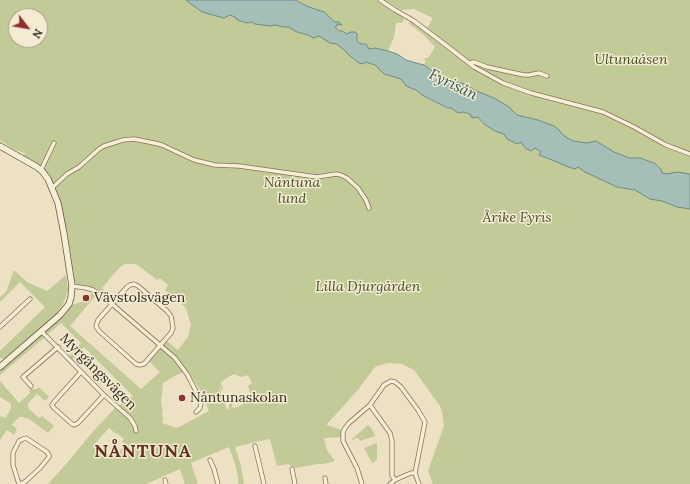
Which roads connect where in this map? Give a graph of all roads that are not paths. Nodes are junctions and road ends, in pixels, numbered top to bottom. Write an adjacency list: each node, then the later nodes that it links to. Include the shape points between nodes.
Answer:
1 (380, 0): 2 (street, via 414,21)
2 (469, 62): 3 (street, via 524,75 539,73); 6 (street, via 503,83 603,112 666,145)
3 (547, 76)
4 (54, 143): 7 (street)
5 (0, 146): 7 (street)
6 (690, 154)
7 (41, 170): 8 (street)
8 (52, 188): 9 (street, via 104,146 123,140 134,140 154,142 194,160 215,165 317,177 341,175 358,188); 10 (street, via 58,203)
9 (369, 208)
10 (72, 286): 12 (street, via 93,290); 14 (street, via 69,304)
11 (30, 299): 13 (street)
12 (112, 304): 15 (street); 15 (street, via 130,284 138,286 171,316 173,328); 15 (street, via 98,320 97,329 136,364 144,364)
13 (0, 327)
14 (41, 331): 16 (street, Myrgångsvägen); 17 (street)
15 (160, 345): 22 (street, via 175,358 187,374 201,403)
16 (58, 347): 18 (street, Myrgångsvägen); 19 (street, via 23,377)
17 (1, 364)
18 (81, 372): 20 (street, Myrgångsvägen); 20 (street, via 54,402 54,408 74,425)
19 (31, 386)
20 (104, 395): 23 (street, Myrgångsvägen, via 130,418)
21 (370, 405): 27 (street, via 384,385 390,381 395,382 424,419); 29 (street, via 390,434 392,476); 35 (street, via 349,423 342,435)
22 (196, 412)
23 (136, 431)
24 (255, 446): 32 (street)
25 (210, 460): 31 (street)
26 (292, 469): 33 (street)
27 (416, 473): 29 (street); 37 (street)
28 (325, 478): 34 (street)
29 (395, 480): 36 (street)
30 (20, 484): 30 (street, via 49,457 26,438 19,441 13,453 13,465)
31 (218, 484)
32 (264, 484)
33 (296, 484)
34 (326, 484)
35 (362, 484)
36 (390, 484)
37 (419, 484)

